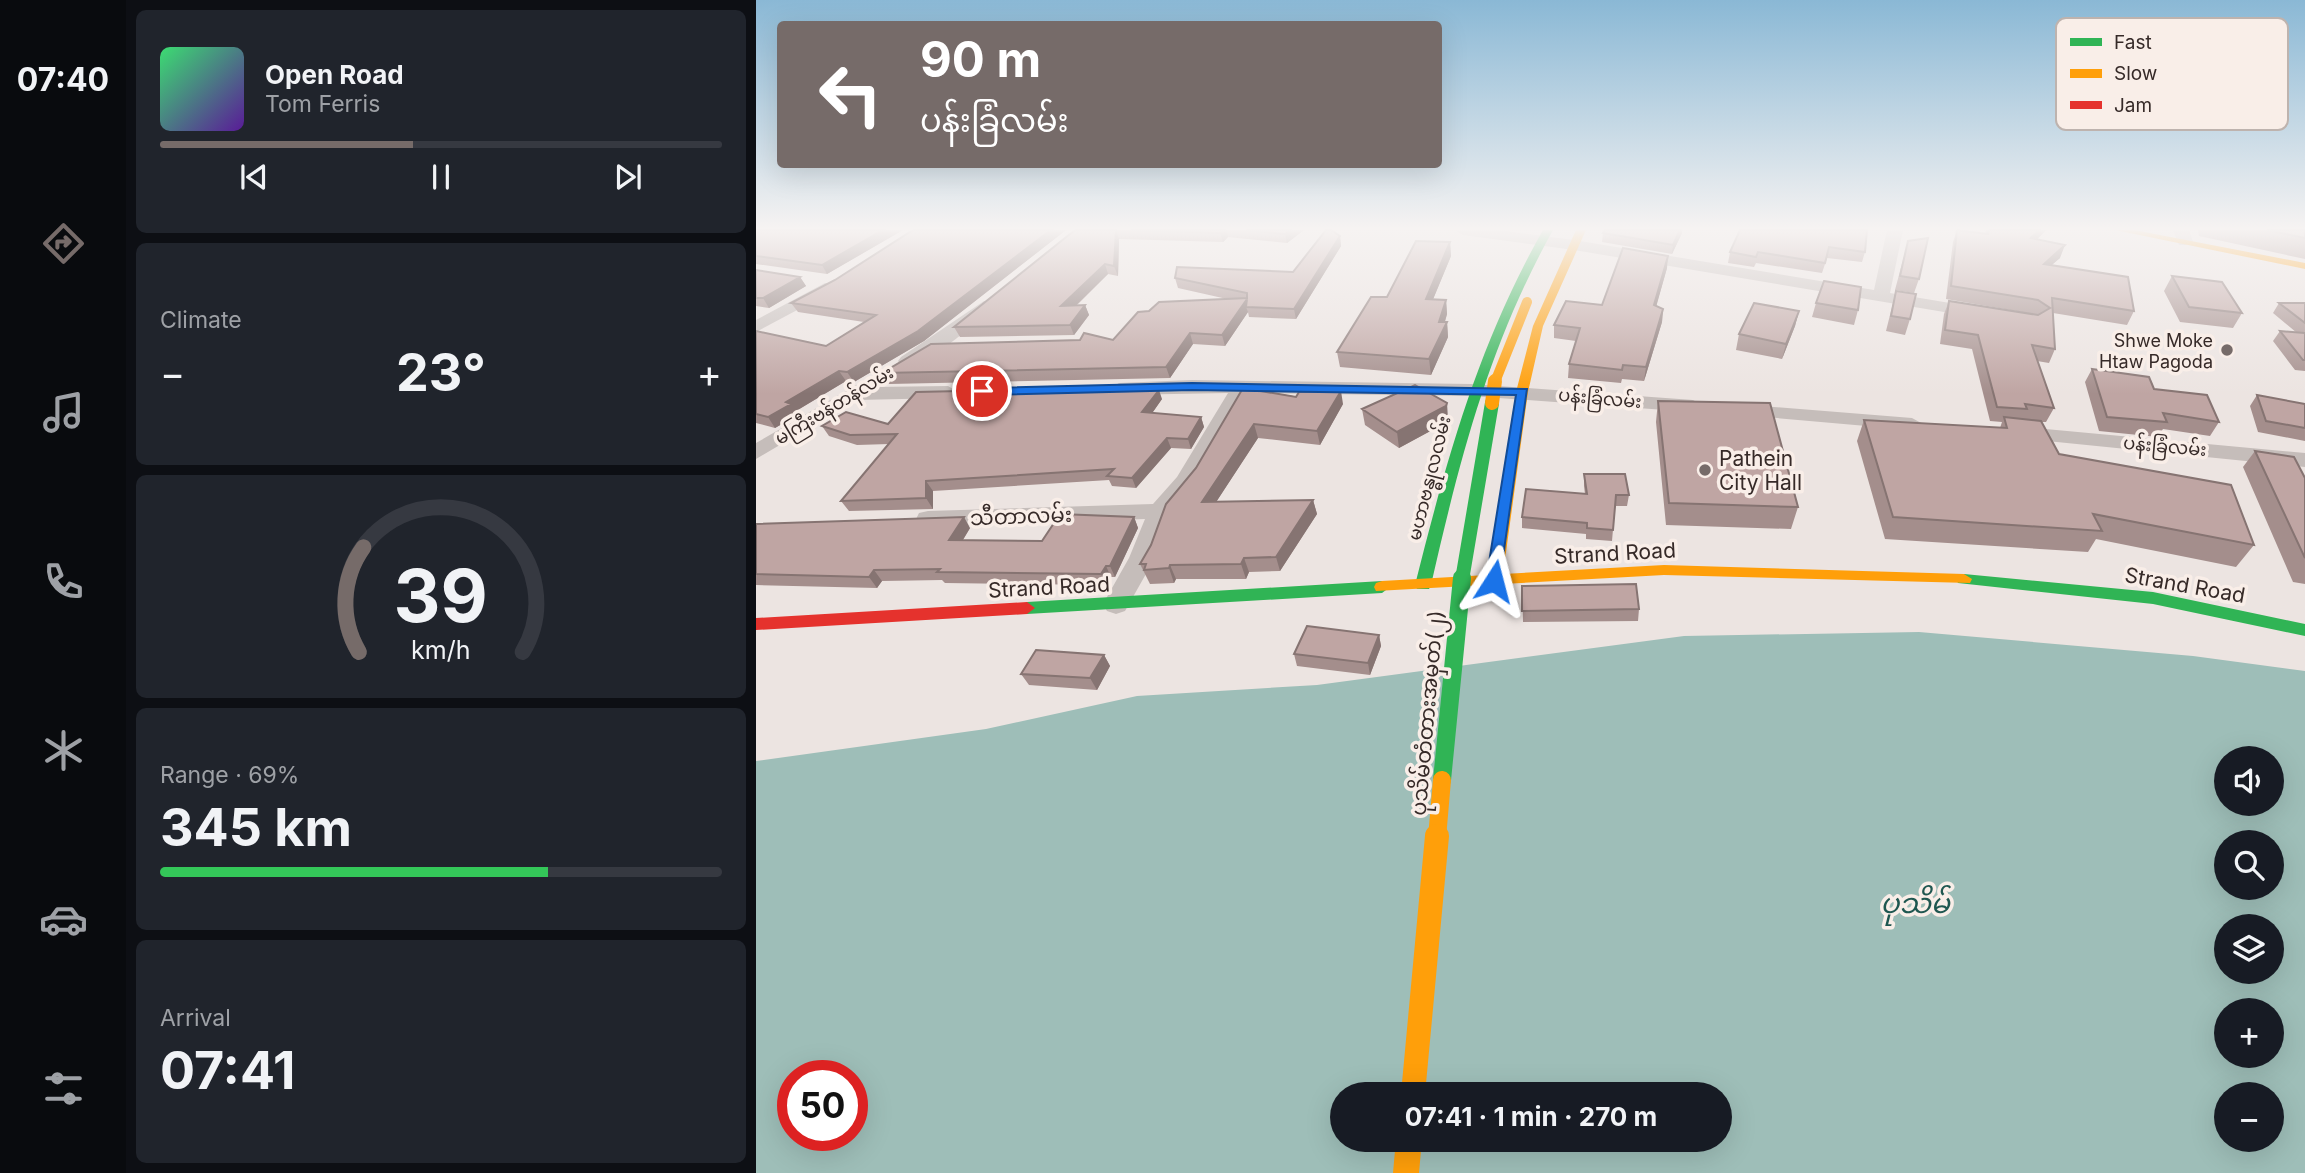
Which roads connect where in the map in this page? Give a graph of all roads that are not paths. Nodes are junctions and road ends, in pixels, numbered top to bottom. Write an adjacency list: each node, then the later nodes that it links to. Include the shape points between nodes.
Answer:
1 (830, 285): 11 (street)
2 (1517, 285): 16 (main road, မဟာဗန္ဓုလလမ်း)
3 (1520, 285): 9 (main road)
4 (1823, 285): 8 (street)
5 (1883, 285): 8 (street)
6 (1556, 286): 9 (main road); 18 (main road, via 1538,327)
7 (995, 296): 13 (street, မကြီးဗန်တန်လမ်း)
8 (1881, 296): 10 (street)
9 (1527, 302): 31 (main road, ပုသိမ်တံတားအမှတ်(၂), bridge, via 1496,377 1458,601)
10 (1991, 314)
11 (756, 327)
12 (960, 345): 13 (street)
13 (932, 347): 19 (street, မကြီးဗန်တန်လမ်း)
14 (1241, 387): 15 (street, ပန်းခြံလမ်း); 16 (street, ပန်းခြံလမ်း); 24 (street, via 1186,481)
15 (1097, 389)
16 (1471, 390): 18 (street, ပန်းခြံလမ်း); 27 (main road, မဟာဗန္ဓုလလမ်း)
17 (974, 392): 19 (street)
18 (1522, 392): 20 (street, ပန်းခြံလမ်း); 26 (main road)
19 (852, 394): 22 (street, မကြီးဗန်တန်လမ်း)
20 (1938, 426)
21 (1994, 430): 23 (street, ပန်းခြံလမ်း)
22 (756, 452)
23 (2305, 460)
24 (1160, 511): 25 (street, သီတာလမ်း); 28 (street, via 1142,558)
25 (909, 520)
26 (1494, 581): 27 (main road, Strand Road); 30 (main road, Strand Road, via 1664,570 1986,580 2153,598)
27 (1423, 585): 28 (main road, Strand Road)
28 (1116, 604): 29 (main road, Strand Road)
29 (756, 624)
30 (2305, 630)
31 (1414, 1082)
32 (1408, 1152): 33 (main road)
33 (1406, 1173)

